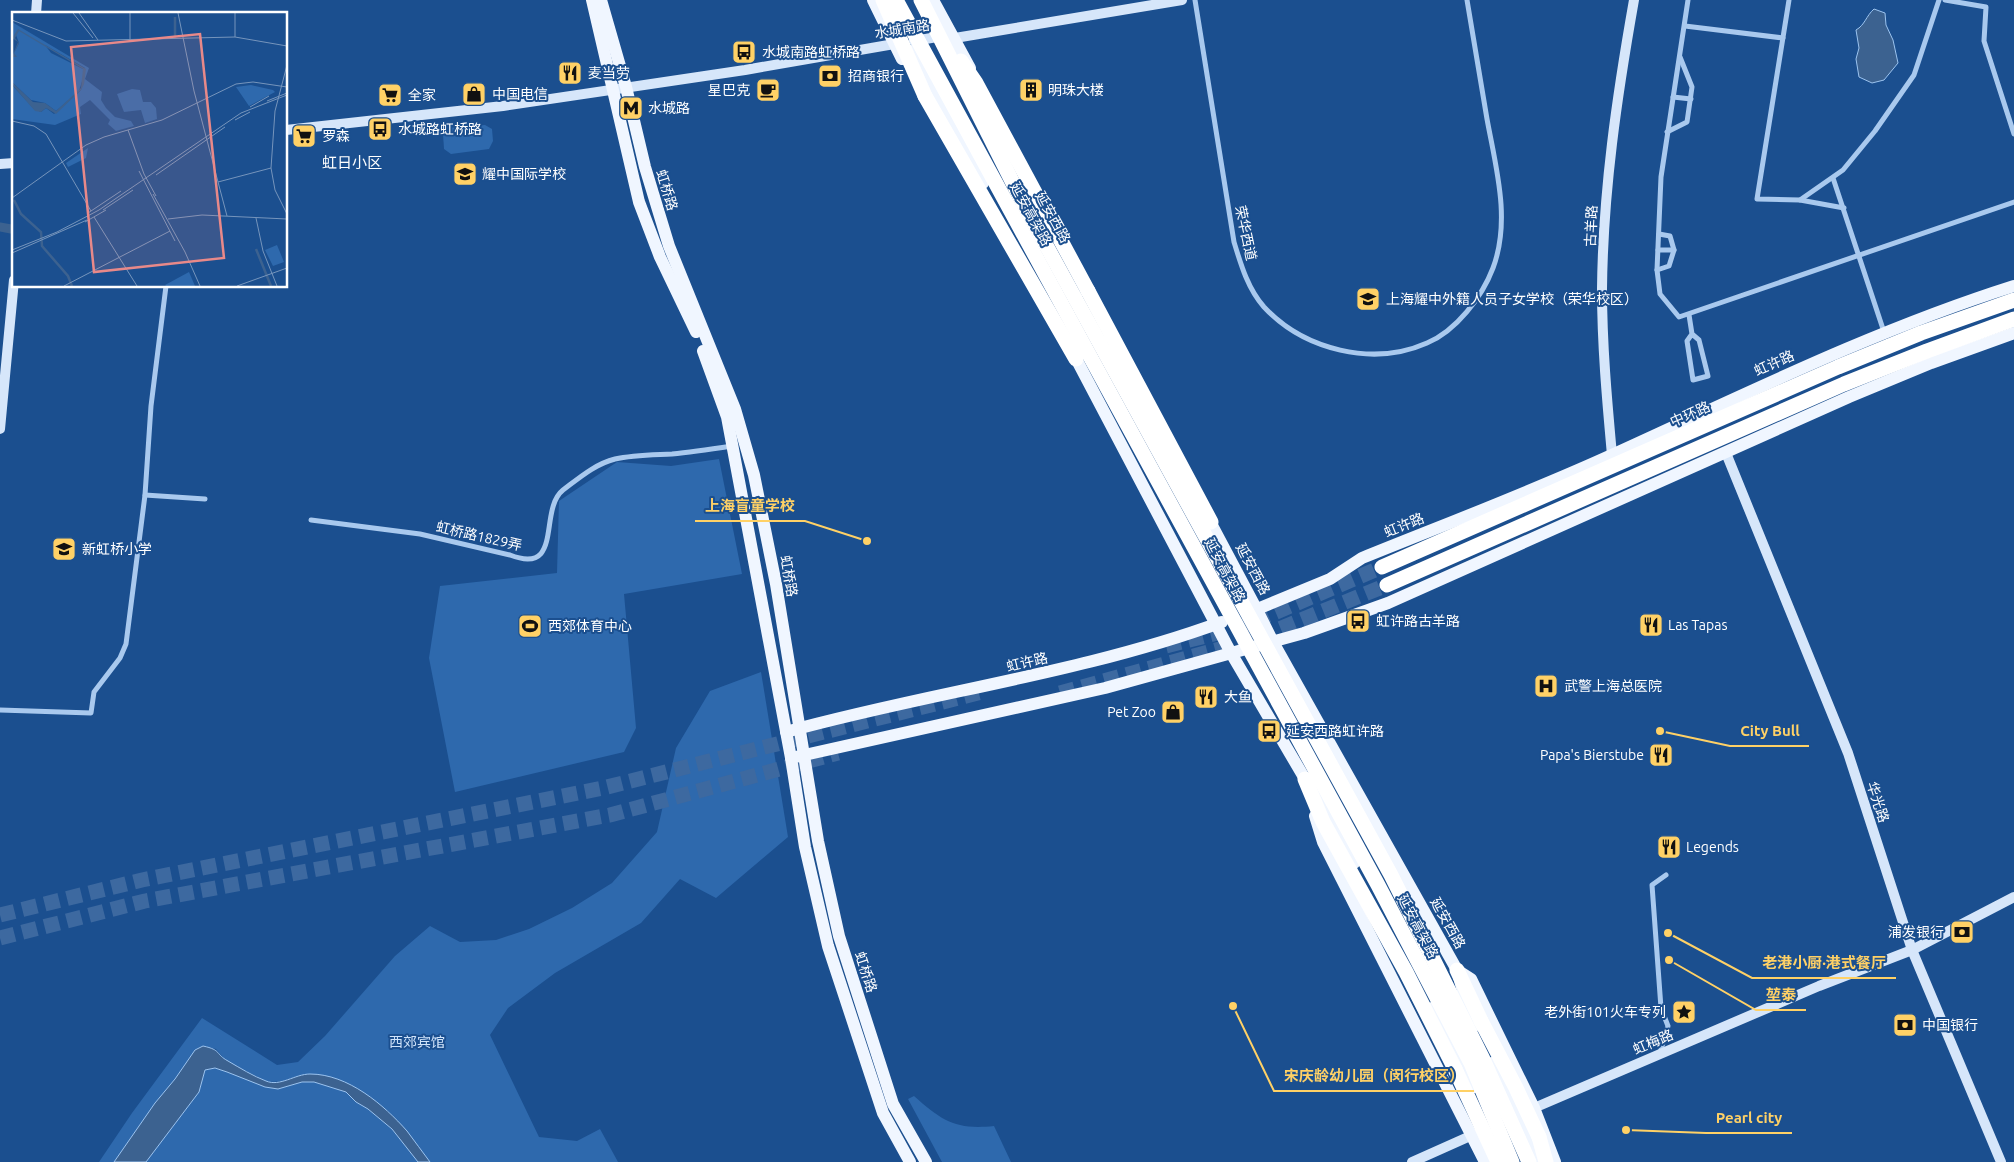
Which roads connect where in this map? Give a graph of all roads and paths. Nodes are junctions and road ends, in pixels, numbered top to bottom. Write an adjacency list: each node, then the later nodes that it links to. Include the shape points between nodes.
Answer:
1 (592, 0): 24 (main road, 虹桥路)
2 (601, 0): 23 (main road, 虹桥路)
3 (872, 0): 21 (main road)
4 (884, 0): 20 (main road); 48 (highway, bridge, via 925,96)
5 (896, 0): 83 (highway, 延安高架路, bridge, via 1378,885 1471,1063)
6 (920, 0): 17 (main road, 延安西路); 56 (highway, bridge, via 976,84); 84 (highway, 延安高架路, bridge, via 1024,205 1391,875 1482,1057)
7 (933, 0): 18 (main road, 延安西路)
8 (1182, 0): 18 (street, 水城南路)
9 (1195, 0): 10 (street, 荣华西道, via 1234,242 1244,276 1263,306 1286,326 1310,340 1364,355 1396,352 1427,343 1452,327 1476,299 1493,268 1501,234 1501,199)
10 (1467, 0)
11 (1634, 0): 52 (street, 古羊路, via 1611,144 1604,241 1603,336)
12 (1688, 0): 16 (street)
13 (1789, 0): 19 (street)
14 (1939, 0): 30 (street, via 1914,75 1875,131)
15 (1945, 0): 29 (street, via 1986,7 1984,41)
16 (1685, 26): 19 (street); 22 (street)
17 (937, 37): 18 (street, 水城南路); 20 (street, 水城南路); 56 (main road, 延安西路, via 1178,477)
18 (955, 38): 56 (main road, 延安西路, via 1029,180 1109,317 1190,471)
19 (1783, 38): 31 (street, via 1757,199)
20 (907, 42): 21 (street, 水城南路); 48 (main road, via 1045,293)
21 (894, 44): 23 (street, 水城南路); 48 (main road, via 1033,299)
22 (1680, 56): 25 (street); 26 (street, via 1692,87)
23 (626, 87): 24 (street); 64 (main road, 虹桥路, via 645,167 669,246 736,409 754,475 776,584)
24 (613, 89): 27 (street, via 503,106); 50 (main road, 虹桥路, via 639,202 660,258 698,336 727,417)
25 (1673, 97): 26 (street); 28 (street)
26 (1690, 99): 28 (street, via 1687,122)
27 (288, 130)
28 (1668, 132): 34 (street)
29 (2014, 134)
30 (1833, 178): 31 (street); 33 (street)
31 (1800, 200): 33 (street)
32 (2014, 202): 37 (street)
33 (1844, 208): 37 (street)
34 (1659, 234): 35 (street); 36 (street, via 1670,236)
35 (1658, 250): 36 (street); 38 (street)
36 (1674, 250): 38 (street, via 1669,266)
37 (1860, 255): 43 (street); 45 (street)
38 (1657, 270): 43 (street, via 1660,294 1679,317)
39 (2014, 286): 45 (main road, 虹许路)
40 (13, 288): 49 (street)
41 (166, 288): 53 (street, via 151,406)
42 (2014, 300): 57 (highway, 中环路, via 1838,367)
43 (1689, 315): 47 (street)
44 (2014, 319): 58 (highway, via 1844,384)
45 (1885, 333): 52 (main road, 虹许路, via 1791,372)
46 (2014, 333): 51 (main road, via 1889,380)
47 (1692, 334): 47 (street, via 1687,341 1693,380 1708,376 1698,340)
48 (1076, 359): 60 (main road)
49 (0, 429)
50 (732, 446): 55 (street, 虹桥路1829弄, via 614,460 583,473 557,495 545,545 539,557 533,560 420,534); 65 (main road, 虹桥路)
51 (1726, 453): 61 (main road, via 1388,603); 70 (street, 华光路, via 1848,752)
52 (1612, 455): 59 (main road, 虹许路, via 1362,558 1330,579)
53 (145, 495): 54 (street); 63 (street, via 126,644 120,658 94,692 91,713)
54 (205, 499)
55 (311, 520)
56 (1211, 522): 59 (main road, 延安西路)
57 (1382, 567)
58 (1387, 585)
59 (1257, 610): 60 (main road, 虹许路); 61 (main road, 延安西路)
60 (1216, 625): 62 (main road); 64 (main road, 虹许路, via 1059,670)
61 (1273, 642): 62 (main road); 71 (main road, 延安西路)
62 (1231, 653): 66 (main road, via 1105,688); 67 (main road)
63 (0, 710)
64 (799, 728): 65 (main road, 虹许路); 66 (main road, 虹桥路)
65 (786, 732): 66 (main road, 虹桥路)
66 (798, 756): 78 (main road, 虹桥路, via 805,847 828,946 882,1112); 79 (main road, 虹桥路, via 839,936 894,1104)
67 (1305, 779): 76 (main road, via 1321,802); 77 (main road, via 1323,842); 82 (highway, bridge, via 1323,822 1406,972 1455,1069)
68 (1666, 875): 72 (street, via 1652,885 1661,1008 1668,1026)
69 (2014, 897): 70 (street, 虹梅路)
70 (1912, 950): 72 (street, 虹梅路); 88 (street, 华光路)
71 (1457, 970): 73 (main road, via 1471,979); 75 (main road, 延安西路, via 1471,1023); 86 (highway, bridge, via 1516,1088)
72 (1660, 1054): 74 (street, 虹梅路)
73 (1526, 1091): 74 (main road); 75 (main road)
74 (1534, 1108): 75 (street, 虹梅路); 87 (main road)
75 (1519, 1114): 76 (street, 虹梅路); 85 (main road, 延安西路)
76 (1495, 1125): 77 (street, 虹梅路); 83 (main road)
77 (1472, 1135): 80 (street, 虹梅路); 81 (main road)
78 (910, 1162)
79 (926, 1162)
80 (1412, 1162)
81 (1485, 1162)
82 (1498, 1162)
83 (1511, 1162)
84 (1529, 1162)
85 (1540, 1162)
86 (1546, 1162)
87 (1555, 1162)
88 (2001, 1162)

